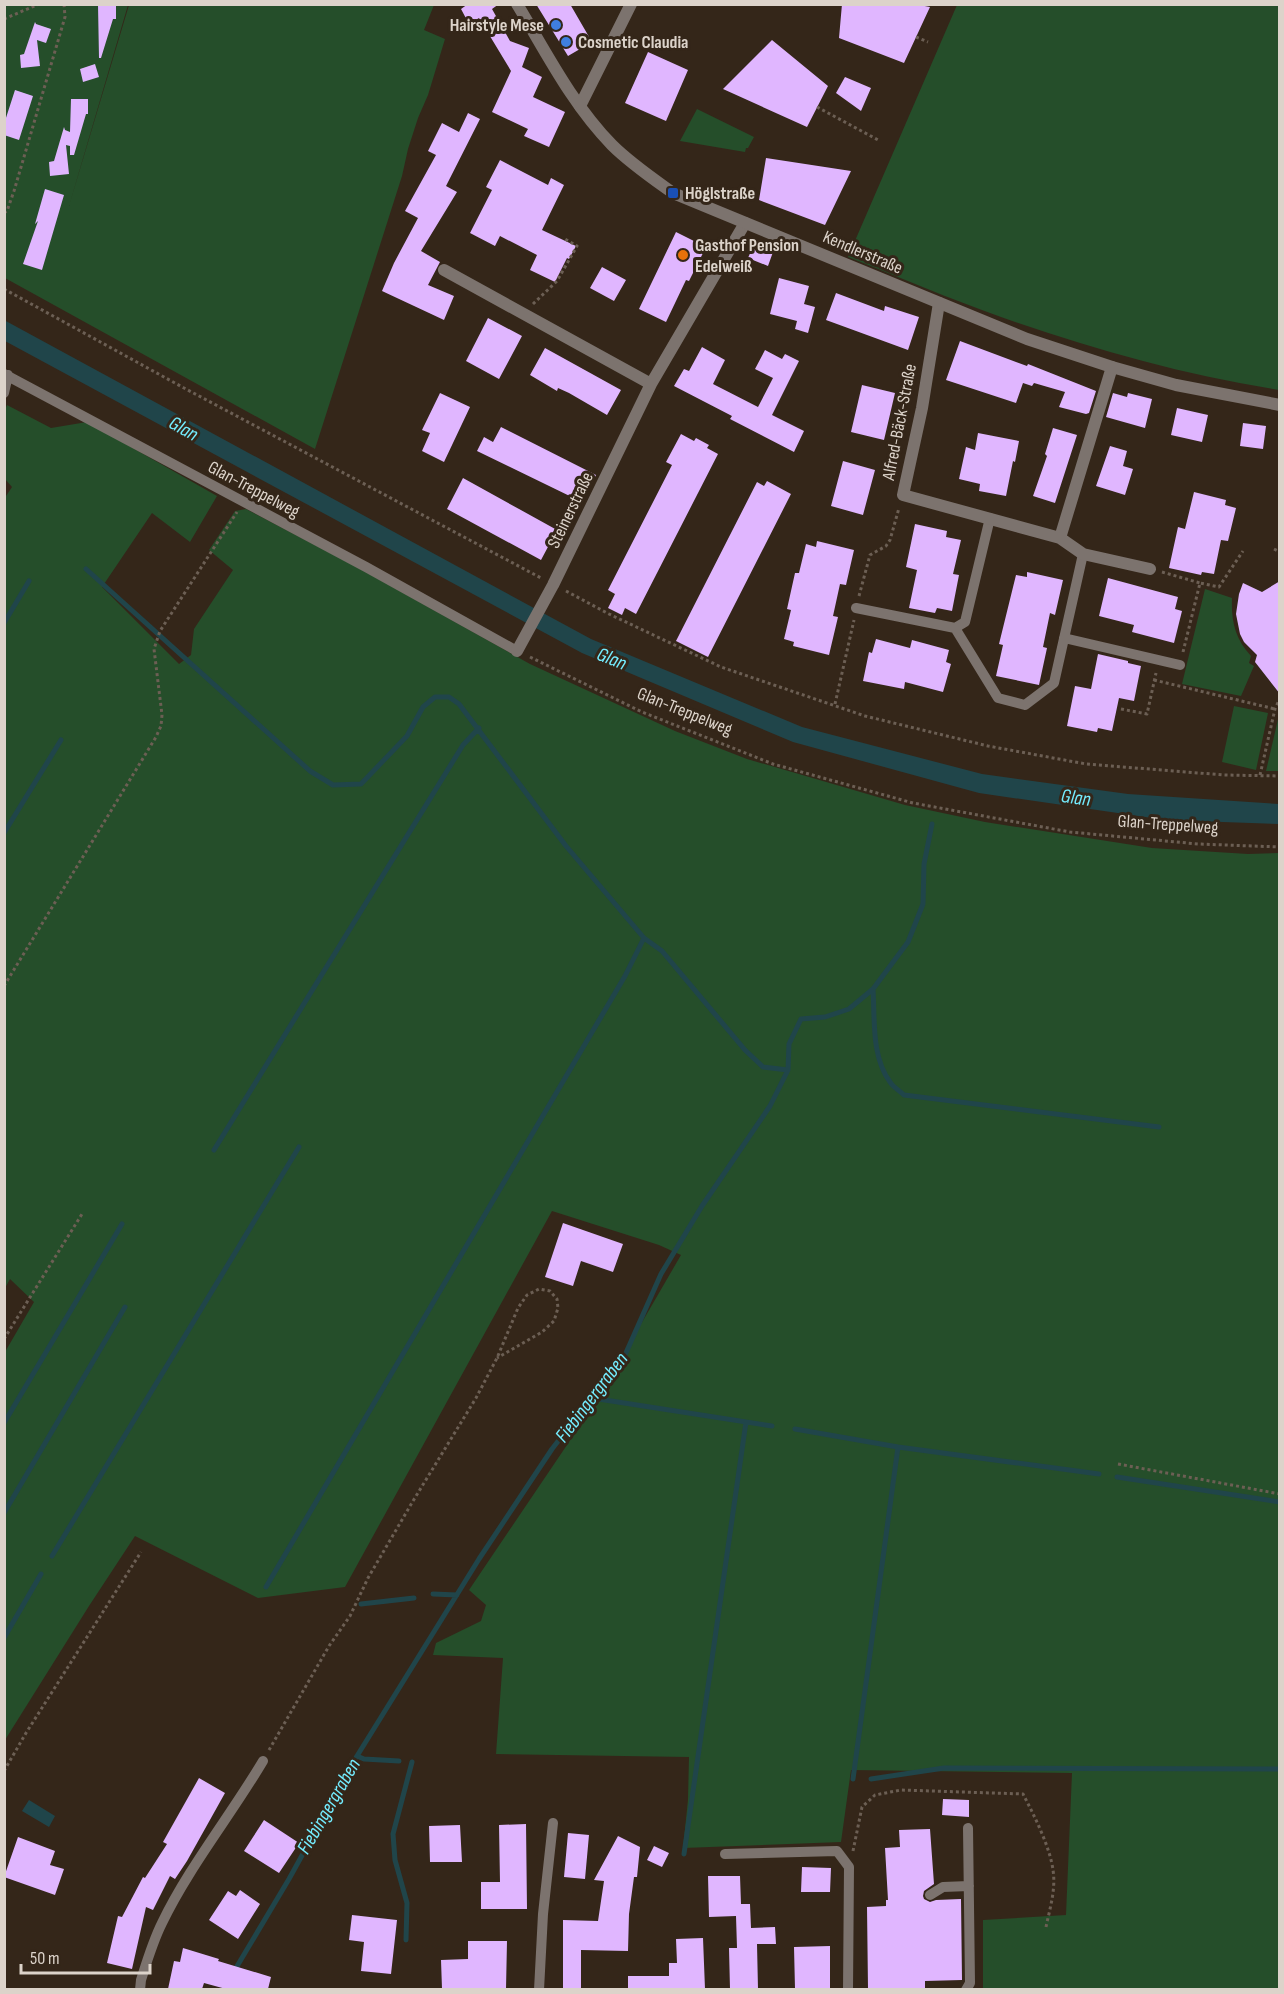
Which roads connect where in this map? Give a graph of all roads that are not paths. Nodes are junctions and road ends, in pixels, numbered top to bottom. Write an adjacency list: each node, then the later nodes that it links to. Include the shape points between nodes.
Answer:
1 (516, 4): 3 (street, Kendlerstraße)
2 (631, 4): 3 (street)
3 (580, 106): 4 (street, Kendlerstraße, via 612,144 673,193)
4 (745, 223): 6 (street, Kendlerstraße); 9 (street, Steinerstraße)
5 (444, 270): 9 (street)
6 (939, 303): 7 (street, Kendlerstraße); 12 (street, Alfred-Bäck-Straße, via 903,495)
7 (1112, 367): 11 (street, Kendlerstraße, via 1186,387); 13 (street)
8 (6, 375): 10 (lane); 19 (lane, Glan-Treppelweg)
9 (651, 384): 19 (street, Steinerstraße)
10 (4, 393)
11 (1280, 405)
12 (990, 518): 13 (street, Alfred-Bäck-Straße); 17 (lane, via 965,622)
13 (1060, 538): 14 (street, Alfred-Bäck-Straße)
14 (1083, 554): 15 (street, Alfred-Bäck-Straße); 18 (lane)
15 (1150, 569)
16 (856, 608): 17 (lane)
17 (955, 628): 18 (lane, via 998,698 1025,705 1054,683)
18 (1064, 639): 20 (lane)
19 (518, 648)
20 (1180, 665)
21 (263, 1761): 27 (lane, via 162,1923)
22 (552, 1823): 28 (lane)
23 (968, 1828): 25 (lane)
24 (725, 1854): 29 (lane, via 837,1851 849,1867)
25 (969, 1886): 26 (lane, via 943,1887); 30 (lane, via 970,1983)
26 (930, 1895)
27 (140, 1989)
28 (539, 1989)
29 (848, 1989)
30 (966, 1989)

